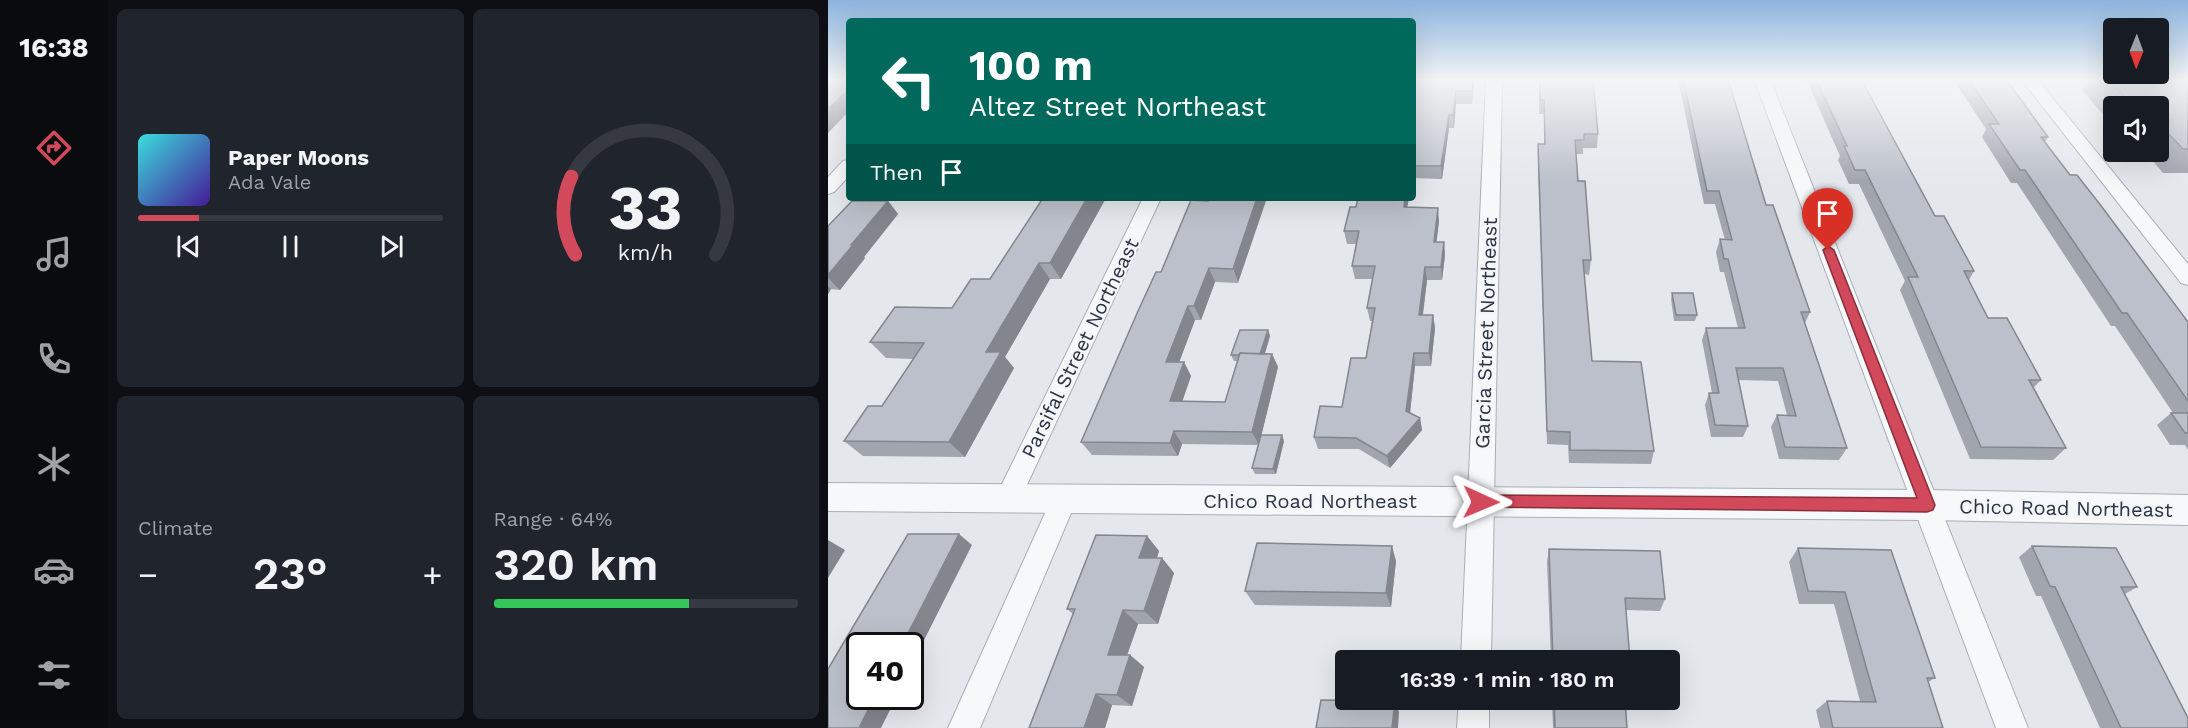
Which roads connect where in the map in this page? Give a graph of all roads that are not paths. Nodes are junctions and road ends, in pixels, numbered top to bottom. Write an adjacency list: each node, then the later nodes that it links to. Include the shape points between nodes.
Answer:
1 (1493, 113): 11 (street, Garcia Street Northeast)
2 (1775, 113): 12 (street)
3 (2056, 113): 7 (street)
4 (846, 168): 5 (street)
5 (828, 188)
6 (1151, 201): 9 (street, Parsifal Street Northeast)
7 (2188, 278)
8 (828, 497): 9 (street, Chico Road Northeast)
9 (1008, 498): 10 (street, Chico Road Northeast)
10 (1064, 499): 11 (street, Chico Road Northeast); 16 (street)
11 (1481, 502): 12 (street, Chico Road Northeast); 14 (street, Garcia Street Northeast)
12 (1927, 505): 13 (street, Chico Road Northeast); 18 (street)
13 (2188, 510)
14 (1476, 650)
15 (1474, 710): 17 (street)
16 (964, 728)
17 (1473, 728)
18 (2012, 728)

